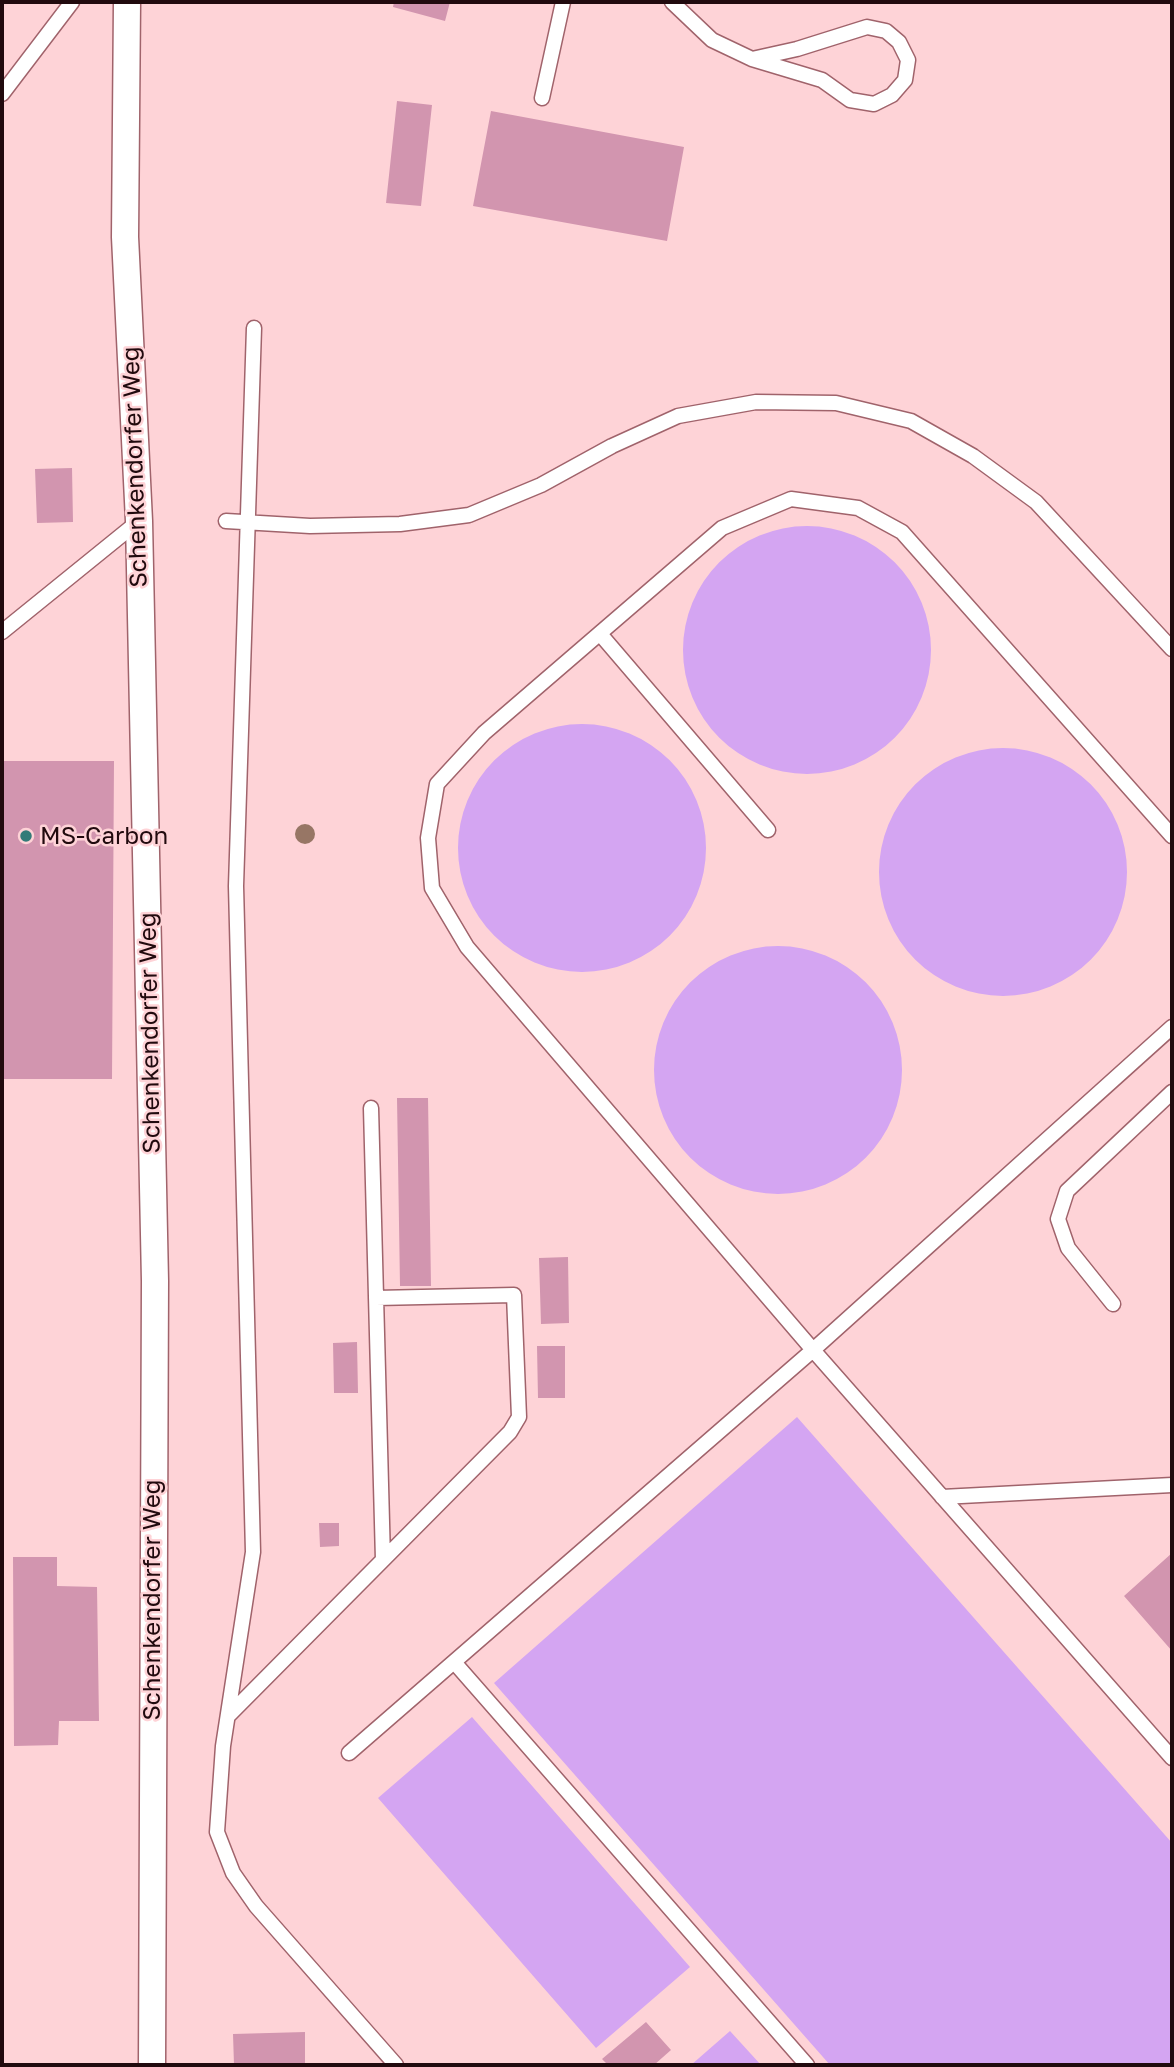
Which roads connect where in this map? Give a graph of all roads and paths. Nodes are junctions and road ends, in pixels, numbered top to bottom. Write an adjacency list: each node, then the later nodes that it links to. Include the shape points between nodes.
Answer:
1 (72, 2): 6 (lane)
2 (127, 2): 9 (street, Schenkendorfer Weg, via 125,237)
3 (563, 2): 7 (lane)
4 (672, 2): 5 (lane, via 712,40)
5 (752, 59): 5 (lane, via 822,80 850,100 874,104 892,95 905,80 908,60 899,42 886,31 867,27)
6 (2, 94)
7 (541, 98)
8 (254, 328): 11 (lane)
9 (139, 520): 12 (lane); 30 (street, Schenkendorfer Weg, via 155,1281)
10 (226, 521): 11 (lane)
11 (248, 522): 14 (lane, via 400,524 469,515 541,485 678,416 756,402 836,403 911,421 974,456 1026,494); 27 (lane, via 236,886 253,1552)
12 (2, 632)
13 (601, 635): 15 (lane); 16 (lane, via 722,528 791,499 858,508 902,532); 22 (lane, via 484,733 437,784 428,838 432,888 467,947)
14 (1172, 649)
15 (768, 830)
16 (1172, 836)
17 (1172, 1027): 22 (lane)
18 (1172, 1092): 21 (lane, via 1067,1191 1058,1219 1068,1248)
19 (371, 1108): 20 (lane)
20 (376, 1298): 25 (lane); 25 (lane, via 514,1295 519,1417 510,1432)
21 (1113, 1304)
22 (813, 1350): 24 (lane); 26 (lane)
23 (1172, 1485): 24 (lane)
24 (942, 1497): 29 (lane)
25 (383, 1560): 27 (lane)
26 (454, 1662): 28 (lane); 32 (lane)
27 (228, 1716): 31 (lane, via 217,1832 233,1873 256,1906)
28 (349, 1753)
29 (1172, 1758)
30 (152, 2065)
31 (396, 2065)
32 (807, 2065)

